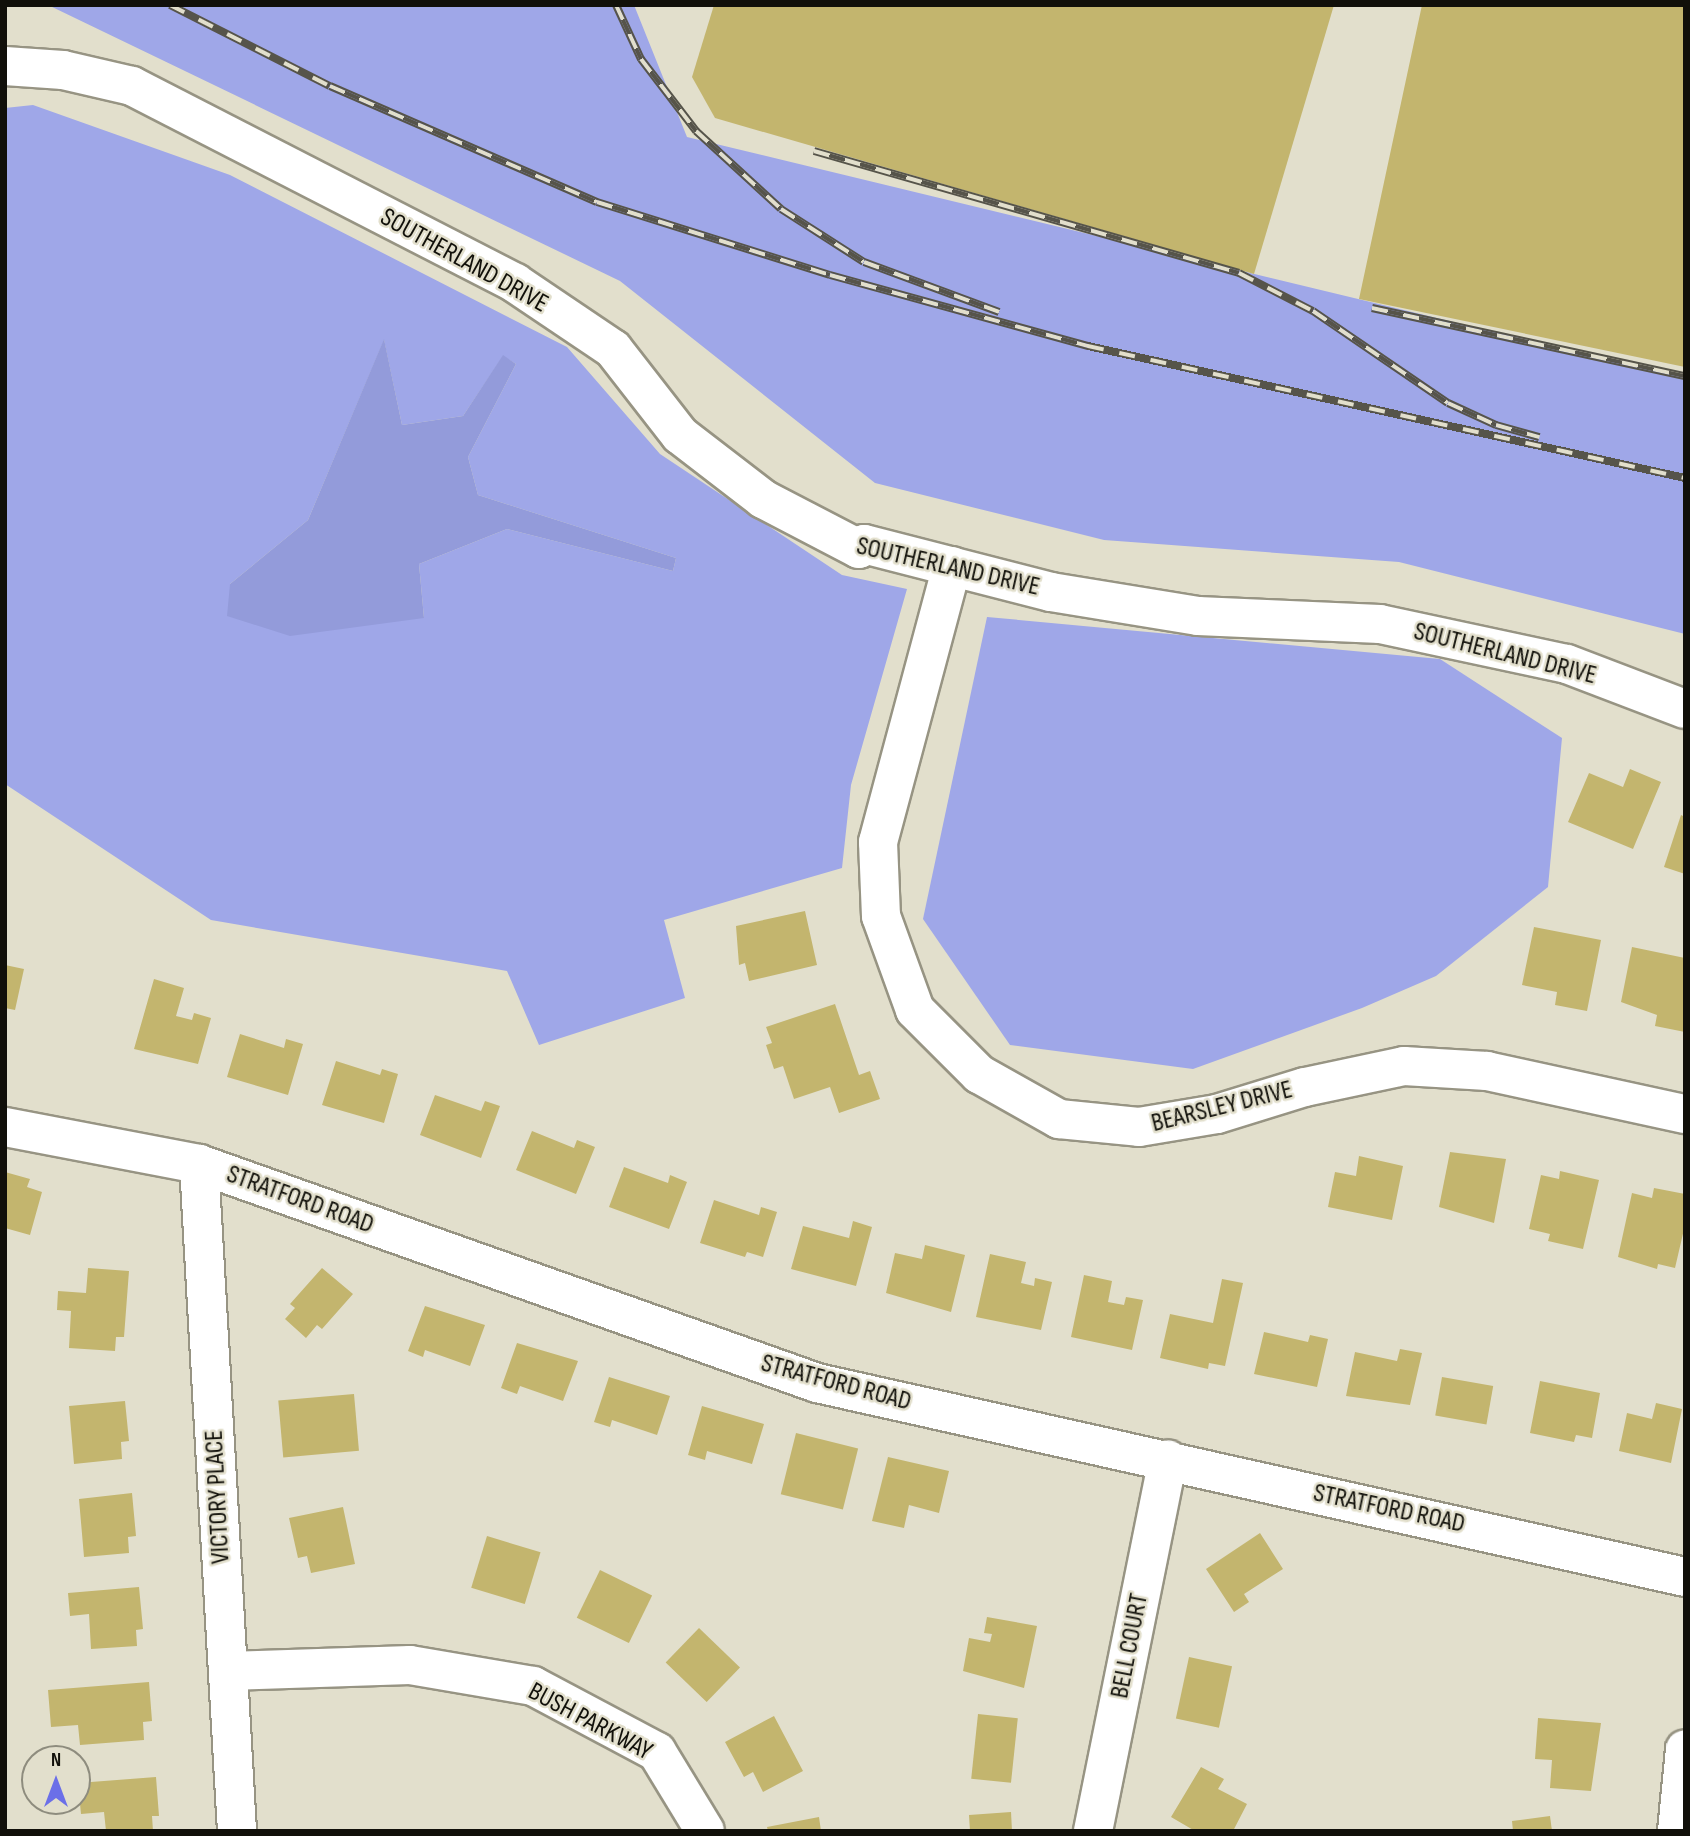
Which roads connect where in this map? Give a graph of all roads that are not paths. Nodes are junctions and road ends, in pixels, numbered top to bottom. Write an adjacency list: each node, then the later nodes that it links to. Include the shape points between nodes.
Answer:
1 (5, 66): 2 (street, SOUTHERLAND DRIVE, via 63,70 132,86 515,283 613,349 680,435 763,499 859,549 864,544)
2 (952, 566): 3 (street, SOUTHERLAND DRIVE, via 1051,592 1198,616 1380,624 1567,664); 4 (street, BEARSLEY DRIVE, via 878,842 881,916 915,1010 979,1074 1059,1119 1139,1127 1217,1114 1305,1087 1404,1066 1487,1071)
3 (1685, 709)
4 (1685, 1114)
5 (5, 1127): 6 (street, STRATFORD ROAD)
6 (199, 1164): 7 (street, STRATFORD ROAD, via 817,1383); 9 (street, VICTORY PLACE)
7 (1168, 1460): 8 (street, STRATFORD ROAD); 13 (street, BELL COURT)
8 (1685, 1577)
9 (228, 1671): 11 (street, VICTORY PLACE); 12 (street, BUSH PARKWAY, via 410,1665 533,1686 657,1752)
10 (1685, 1749): 14 (street)
11 (237, 1831)
12 (705, 1831)
13 (1093, 1831)
14 (1677, 1831)

